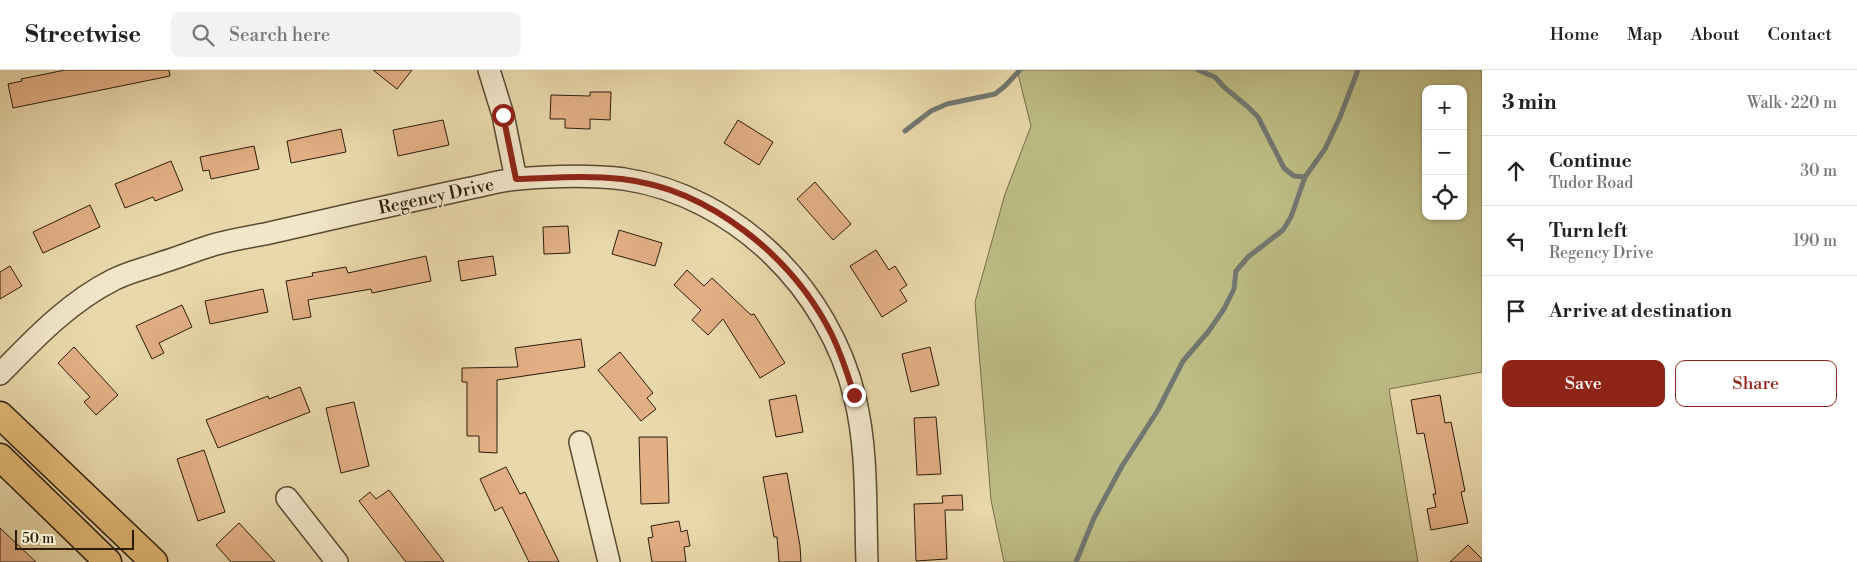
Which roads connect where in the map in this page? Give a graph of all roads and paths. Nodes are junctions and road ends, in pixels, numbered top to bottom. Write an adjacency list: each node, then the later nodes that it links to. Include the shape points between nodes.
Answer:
1 (489, 70): 2 (street, via 503,115)
2 (516, 179): 3 (street, Regency Drive, via 215,244 114,279 80,300); 12 (street, Regency Drive, via 605,178 643,183 671,192 713,210 744,230 792,274 831,334 854,395 861,433)
3 (0, 374)
4 (0, 415): 9 (main road)
5 (580, 442): 11 (street)
6 (0, 457): 8 (main road)
7 (287, 498): 10 (street)
8 (108, 562)
9 (154, 562)
10 (337, 562)
11 (609, 562)
12 (867, 562)

